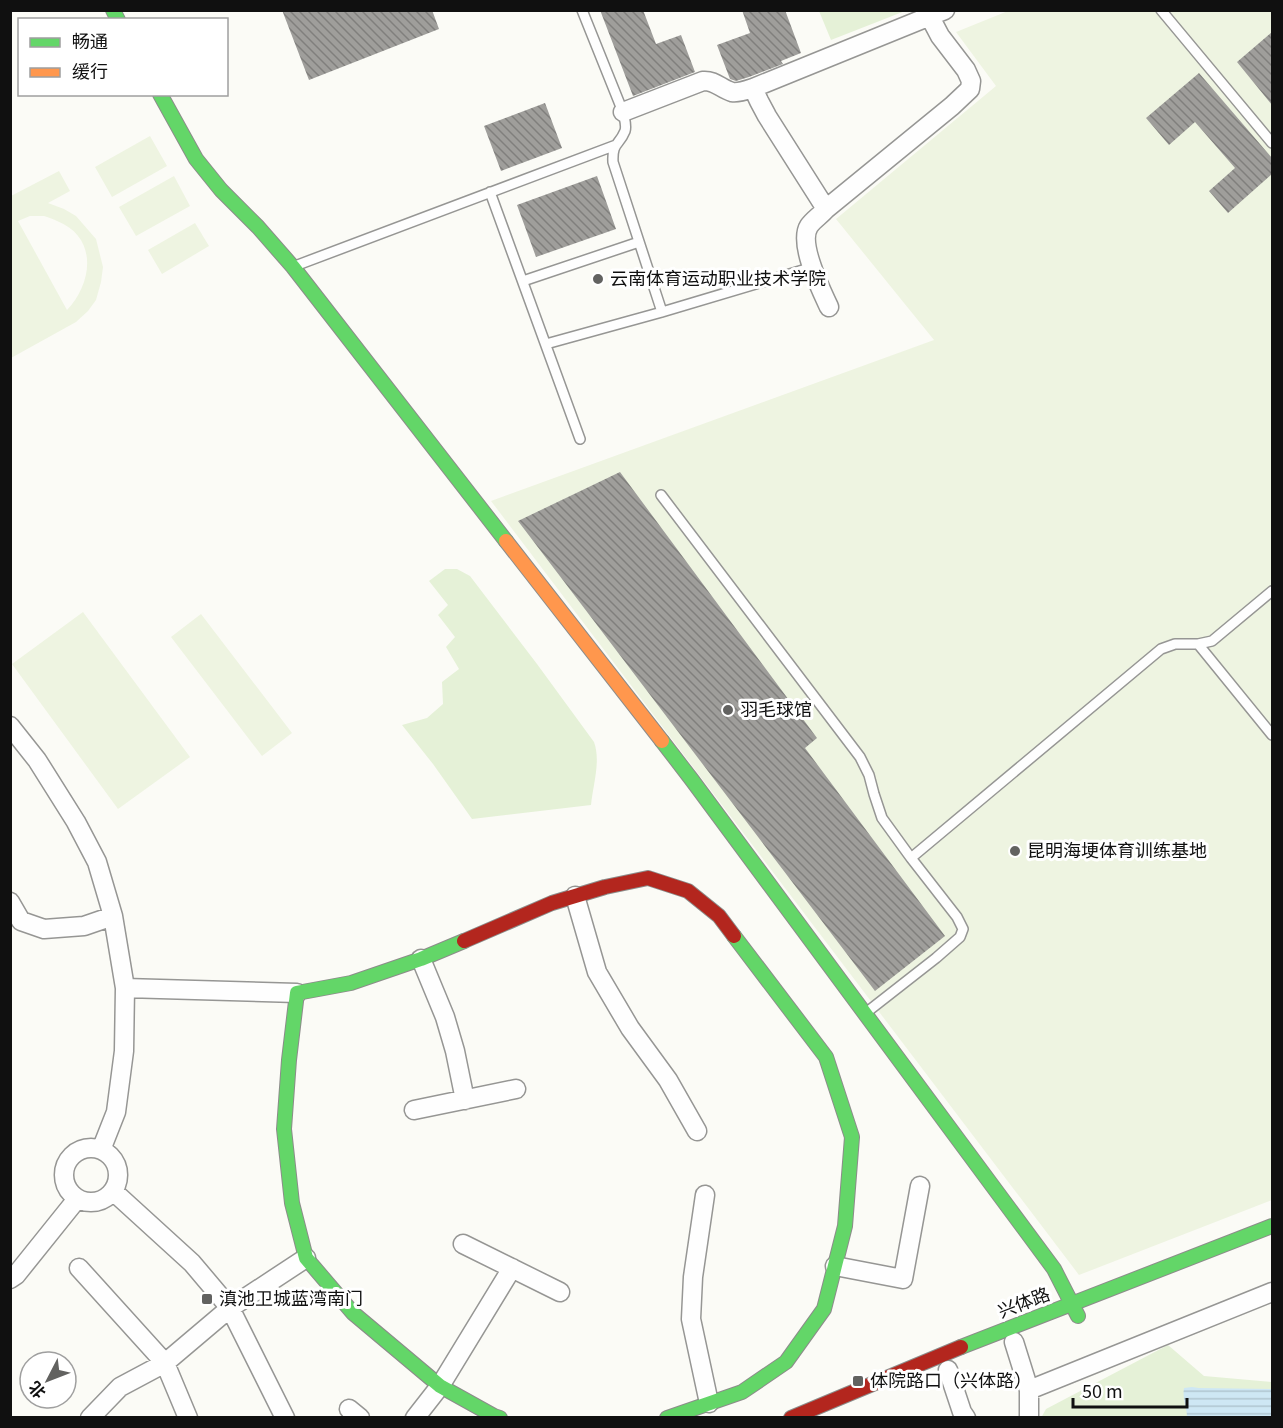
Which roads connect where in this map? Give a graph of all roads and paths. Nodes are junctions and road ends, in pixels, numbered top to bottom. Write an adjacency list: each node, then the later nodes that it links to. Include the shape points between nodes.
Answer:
1 (582, 10): 6 (lane)
2 (1161, 10): 7 (lane)
3 (938, 14): 4 (street); 10 (street, via 940,36 966,70 970,89)
4 (753, 88): 6 (street, via 732,92 711,80 703,81); 10 (street)
5 (161, 96): 12 (street, via 196,159)
6 (623, 112): 8 (lane, via 625,130)
7 (1272, 143)
8 (616, 145): 9 (lane); 11 (lane, via 613,162)
9 (490, 192): 12 (lane); 14 (lane)
10 (826, 209): 13 (street, via 805,234)
11 (639, 242): 14 (lane); 16 (lane)
12 (292, 267): 31 (street, via 692,780)
13 (813, 267): 15 (street); 16 (lane)
14 (523, 281): 17 (lane)
15 (829, 307)
16 (662, 312): 17 (lane)
17 (546, 344): 18 (lane)
18 (580, 439)
19 (662, 495): 24 (lane, via 860,757 882,818)
20 (1272, 591): 21 (lane, via 1212,641)
21 (1198, 644): 23 (lane); 24 (lane, via 1175,644 1161,649)
22 (10, 726): 27 (street, via 76,822 97,862)
23 (1272, 735)
24 (911, 858): 31 (lane, via 963,929 960,937 936,958)
25 (575, 896): 28 (street); 35 (street, via 597,972); 44 (street, via 648,878 688,891 719,916 826,1057 852,1137 845,1226)
26 (10, 902): 27 (street, via 21,921 44,929 84,926)
27 (113, 916): 29 (street)
28 (421, 959): 30 (street, via 351,983); 33 (street, via 445,1017)
29 (125, 988): 30 (street); 36 (street, via 124,1051 116,1112)
30 (297, 993): 43 (street, via 284,1129 292,1203)
31 (865, 1013): 53 (street, via 1054,1269)
32 (516, 1089): 33 (street)
33 (465, 1100): 34 (street)
34 (414, 1110)
35 (698, 1131)
36 (101, 1150): 38 (street, via 116,1165 118,1178); 40 (street, via 80,1150 69,1160 64,1181)
37 (921, 1186): 44 (street, via 903,1279)
38 (113, 1191): 40 (street, via 97,1202); 52 (street, via 192,1263)
39 (705, 1195): 59 (street, via 691,1319)
40 (77, 1199): 47 (street)
41 (1272, 1226): 53 (street, 兴体路)
42 (463, 1244): 46 (street)
43 (306, 1258): 52 (street); 57 (street, via 353,1313)
44 (835, 1266): 59 (street, via 824,1309 786,1362 742,1392)
45 (79, 1268): 55 (street)
46 (512, 1268): 48 (street); 57 (street)
47 (10, 1279)
48 (560, 1292)
49 (1272, 1292): 50 (street)
50 (1243, 1303): 51 (street); 58 (street)
51 (1272, 1304)
52 (230, 1308): 55 (street); 62 (street)
53 (1077, 1313): 66 (street, 兴体路, via 960,1347)
54 (1014, 1342): 58 (street)
55 (165, 1363): 60 (street, via 120,1387); 61 (street)
56 (947, 1370): 67 (street)
57 (440, 1386): 63 (street); 64 (street)
58 (1029, 1390): 68 (street)
59 (709, 1403): 65 (street)
60 (92, 1417)
61 (188, 1418)
62 (285, 1418)
63 (415, 1418)
64 (500, 1418)
65 (667, 1418)
66 (790, 1418)
67 (966, 1418)
68 (1029, 1418)

